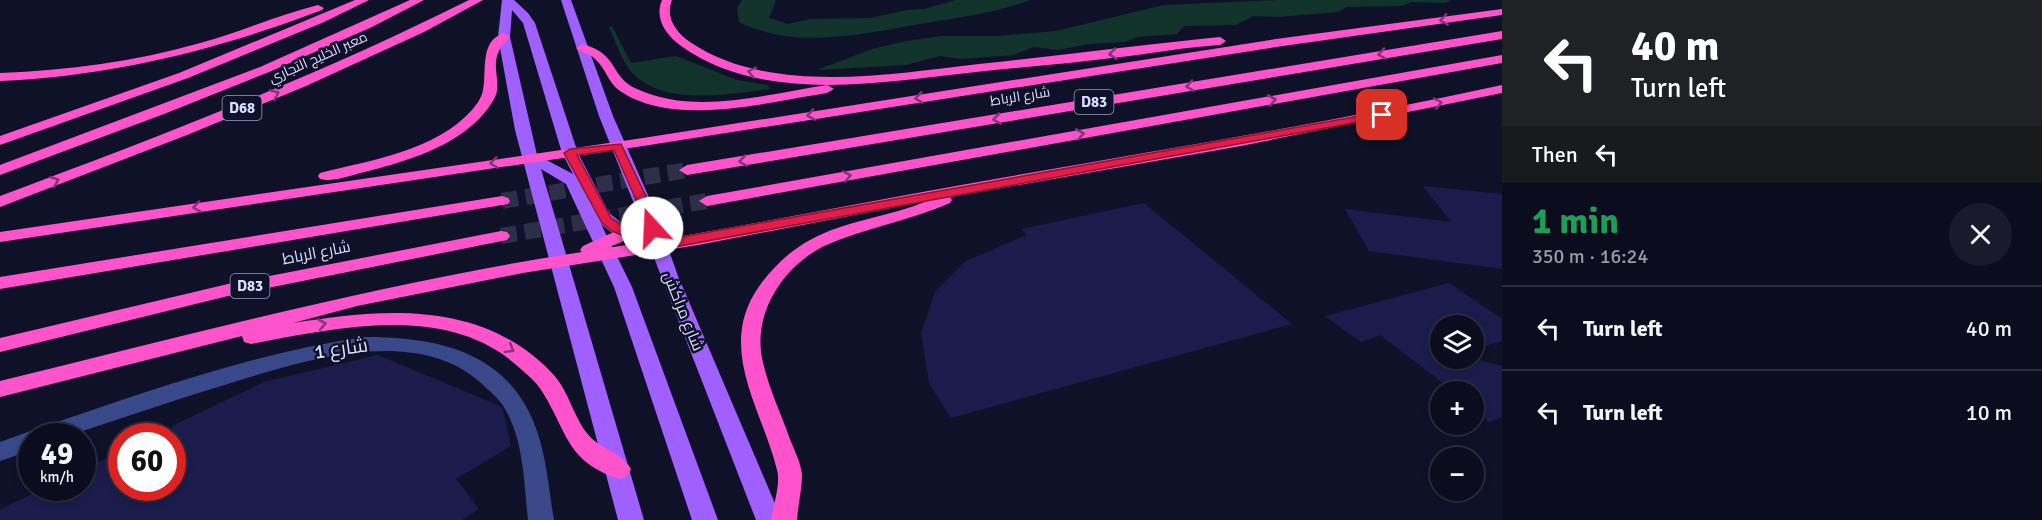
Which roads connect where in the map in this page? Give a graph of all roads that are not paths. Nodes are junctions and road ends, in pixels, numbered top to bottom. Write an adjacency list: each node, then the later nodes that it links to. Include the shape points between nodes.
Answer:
1 (337, 0): 15 (highway, via 227,41 174,54 71,72)
2 (364, 0): 17 (highway, via 220,60)
3 (419, 0): 21 (highway, معبر الخليج التجاري / D68, via 223,86)
4 (478, 0): 26 (highway, معبر الخليج التجاري / D68, one-way to 4, via 264,99)
5 (507, 0): 10 (main road); 19 (main road, via 529,23)
6 (566, 0): 12 (main road, شارع مراكش)
7 (667, 0): 14 (highway, one-way to 7, via 819,80 736,68 700,54 671,32 665,19)
8 (1502, 12): 11 (highway, one-way to 11)
9 (1502, 34): 22 (highway, شارع الرباط / D83, one-way to 22)
10 (504, 37): 20 (main road); 27 (highway, via 490,56 488,98 472,117 447,136 379,164 275,185)
11 (1276, 43): 14 (highway, one-way to 14, via 1200,42); 18 (highway, one-way to 18)
12 (582, 48): 14 (highway, via 600,56 625,89 647,99 678,104 728,103); 18 (main road, شارع مراكش)
13 (1502, 59): 25 (highway, D83, one-way to 13)
14 (912, 75)
15 (0, 77)
16 (1502, 89): 23 (highway, one-way to 16, via 1241,142)
17 (0, 141)
18 (617, 146): 19 (highway); 28 (main road, شارع مراكش)
19 (570, 153): 20 (highway); 29 (main road, via 602,216)
20 (531, 158): 27 (highway, one-way to 27); 33 (main road, via 573,182); 34 (main road)
21 (0, 170)
22 (687, 170)
23 (966, 189): 32 (highway); 47 (highway, via 914,213 817,243 782,268 760,299 753,316 751,355 790,473)
24 (502, 201): 35 (highway, شارع الرباط)
25 (707, 201)
26 (0, 202)
27 (220, 204): 31 (highway, one-way to 31)
28 (647, 211): 29 (highway); 32 (main road, شارع مراكش)
29 (625, 232): 32 (main road); 33 (highway)
30 (501, 236): 36 (highway, شارع الرباط / D83, via 228,290)
31 (0, 237)
32 (658, 246): 33 (highway); 46 (main road, شارع مراكش)
33 (605, 249): 34 (highway); 45 (main road, via 623,287)
34 (560, 261): 37 (highway, via 357,300); 42 (main road)
35 (0, 283)
36 (0, 345)
37 (78, 368): 38 (highway); 42 (highway, one-way to 42, via 339,321 430,321 482,334 527,361 560,400 580,442)
38 (0, 389)
39 (80, 423): 43 (street, شارع 1, via 287,358 335,347 380,343 421,346 457,357 484,372 505,391 520,416 530,451)
40 (18, 445): 41 (street)
41 (0, 452)
42 (619, 469): 44 (main road)
43 (541, 520)
44 (631, 520)
45 (705, 520)
46 (769, 520)
47 (784, 520)

